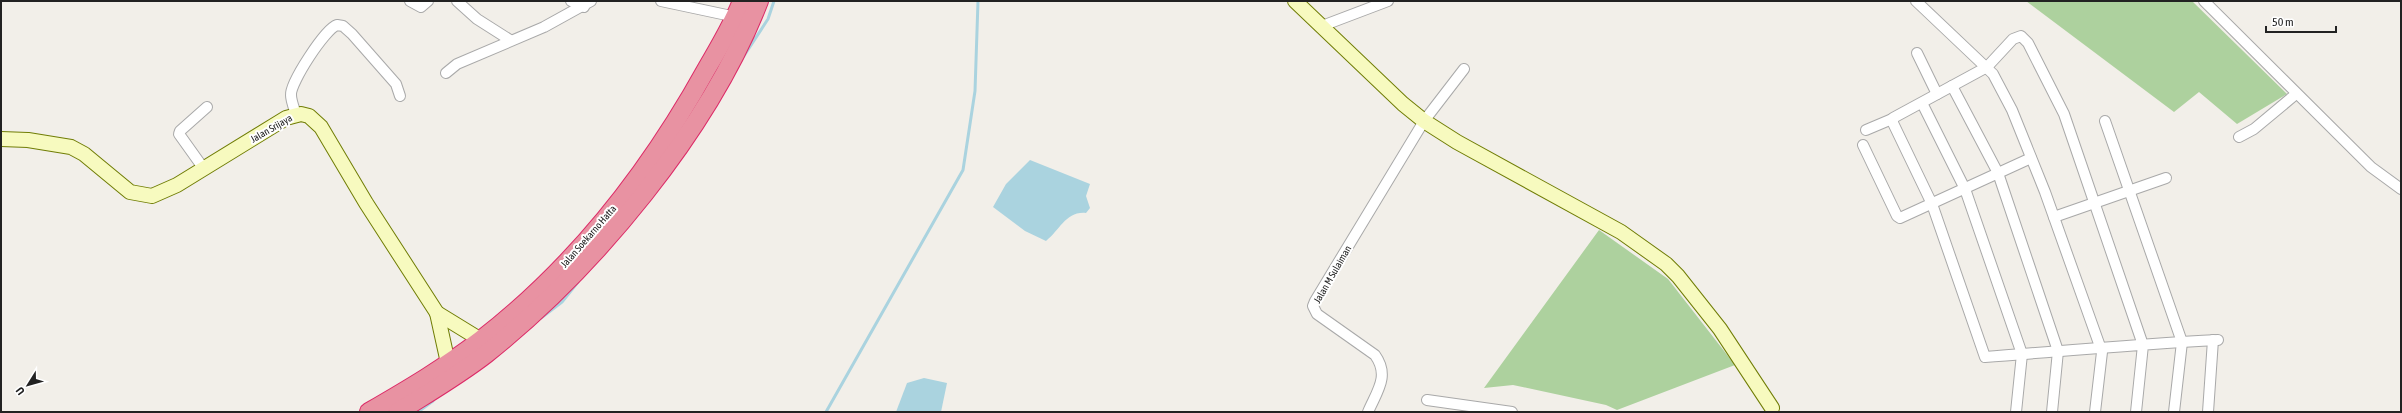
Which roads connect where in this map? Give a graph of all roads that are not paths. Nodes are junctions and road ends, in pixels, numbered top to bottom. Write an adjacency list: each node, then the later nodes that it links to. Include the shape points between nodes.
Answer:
1 (410, 1): 2 (street, via 421,8)
2 (428, 1)
3 (457, 1): 14 (street, via 477,19)
4 (571, 1): 11 (street)
5 (661, 1): 12 (street)
6 (759, 1): 54 (highway, Jalan Soekarno Hatta, via 715,91 670,159 572,278 451,380)
7 (1295, 1): 13 (street)
8 (1388, 1): 13 (street)
9 (1916, 1): 16 (street)
10 (2204, 1): 21 (street)
11 (588, 4): 14 (street, via 544,27)
12 (739, 9): 44 (highway, Jalan Soekarno Hatta, via 679,119 607,217 561,268)
13 (1322, 26): 27 (street, via 1402,104)
14 (510, 40): 18 (street, via 457,64)
15 (1917, 54): 20 (street)
16 (1987, 67): 19 (street); 33 (street, via 2012,110); 40 (street, via 2013,39 2021,36 2028,42 2064,114)
17 (1464, 69): 27 (street)
18 (446, 73)
19 (1952, 86): 20 (street); 35 (street)
20 (1937, 94): 23 (street)
21 (2296, 94): 30 (street, via 2254,129); 38 (street, via 2371,167)
22 (400, 96): 25 (street, via 396,84 352,34 343,26 337,25 329,30 318,44 291,94)
23 (1922, 103): 26 (street); 37 (street)
24 (207, 107): 34 (street, via 180,131)
25 (296, 114): 34 (street, Jalan Srijaya); 43 (street, Jalan Srijaya, via 309,116 321,126 366,203)
26 (1892, 119): 29 (street); 41 (street)
27 (1424, 120): 52 (street, via 1457,142 1616,229 1666,264 1720,329 1764,395); 55 (street, Jalan M Sulaiman, via 1313,306 1317,314 1375,355 1379,361 1383,377)
28 (2105, 121): 39 (street)
29 (1866, 130)
30 (2239, 137)
31 (1, 139): 34 (street, Jalan Srijaya, via 33,140 71,146 130,192 144,196 161,194)
32 (1863, 145): 41 (street, via 1898,217 1902,218)
33 (2031, 158): 35 (street); 42 (street)
34 (204, 169)
35 (1998, 174): 37 (street); 48 (street)
36 (2166, 178): 39 (street)
37 (1964, 189): 41 (street); 49 (street)
38 (2401, 189)
39 (2130, 190): 40 (street); 45 (street)
40 (2095, 202): 42 (street); 46 (street)
41 (1932, 204): 49 (street, via 1982,354 1985,357)
42 (2054, 217): 47 (street)
43 (437, 313): 44 (street, Jalan Srijaya); 50 (street)
44 (481, 340): 50 (highway, Jalan Soekarno Hatta)
45 (2182, 342): 46 (street); 61 (street); 62 (street, via 2215,340)
46 (2143, 344): 47 (street); 60 (street)
47 (2100, 347): 48 (street); 59 (street, via 2102,352)
48 (2058, 351): 49 (street); 58 (street)
49 (2022, 354): 57 (street)
50 (448, 363): 53 (highway, Jalan Soekarno Hatta)
51 (1427, 400): 56 (street)
52 (1771, 411)
53 (370, 412)
54 (398, 412)
55 (1368, 412)
56 (1512, 412)
57 (2016, 412)
58 (2052, 412)
59 (2095, 412)
60 (2136, 412)
61 (2174, 412)
62 (2208, 412)

